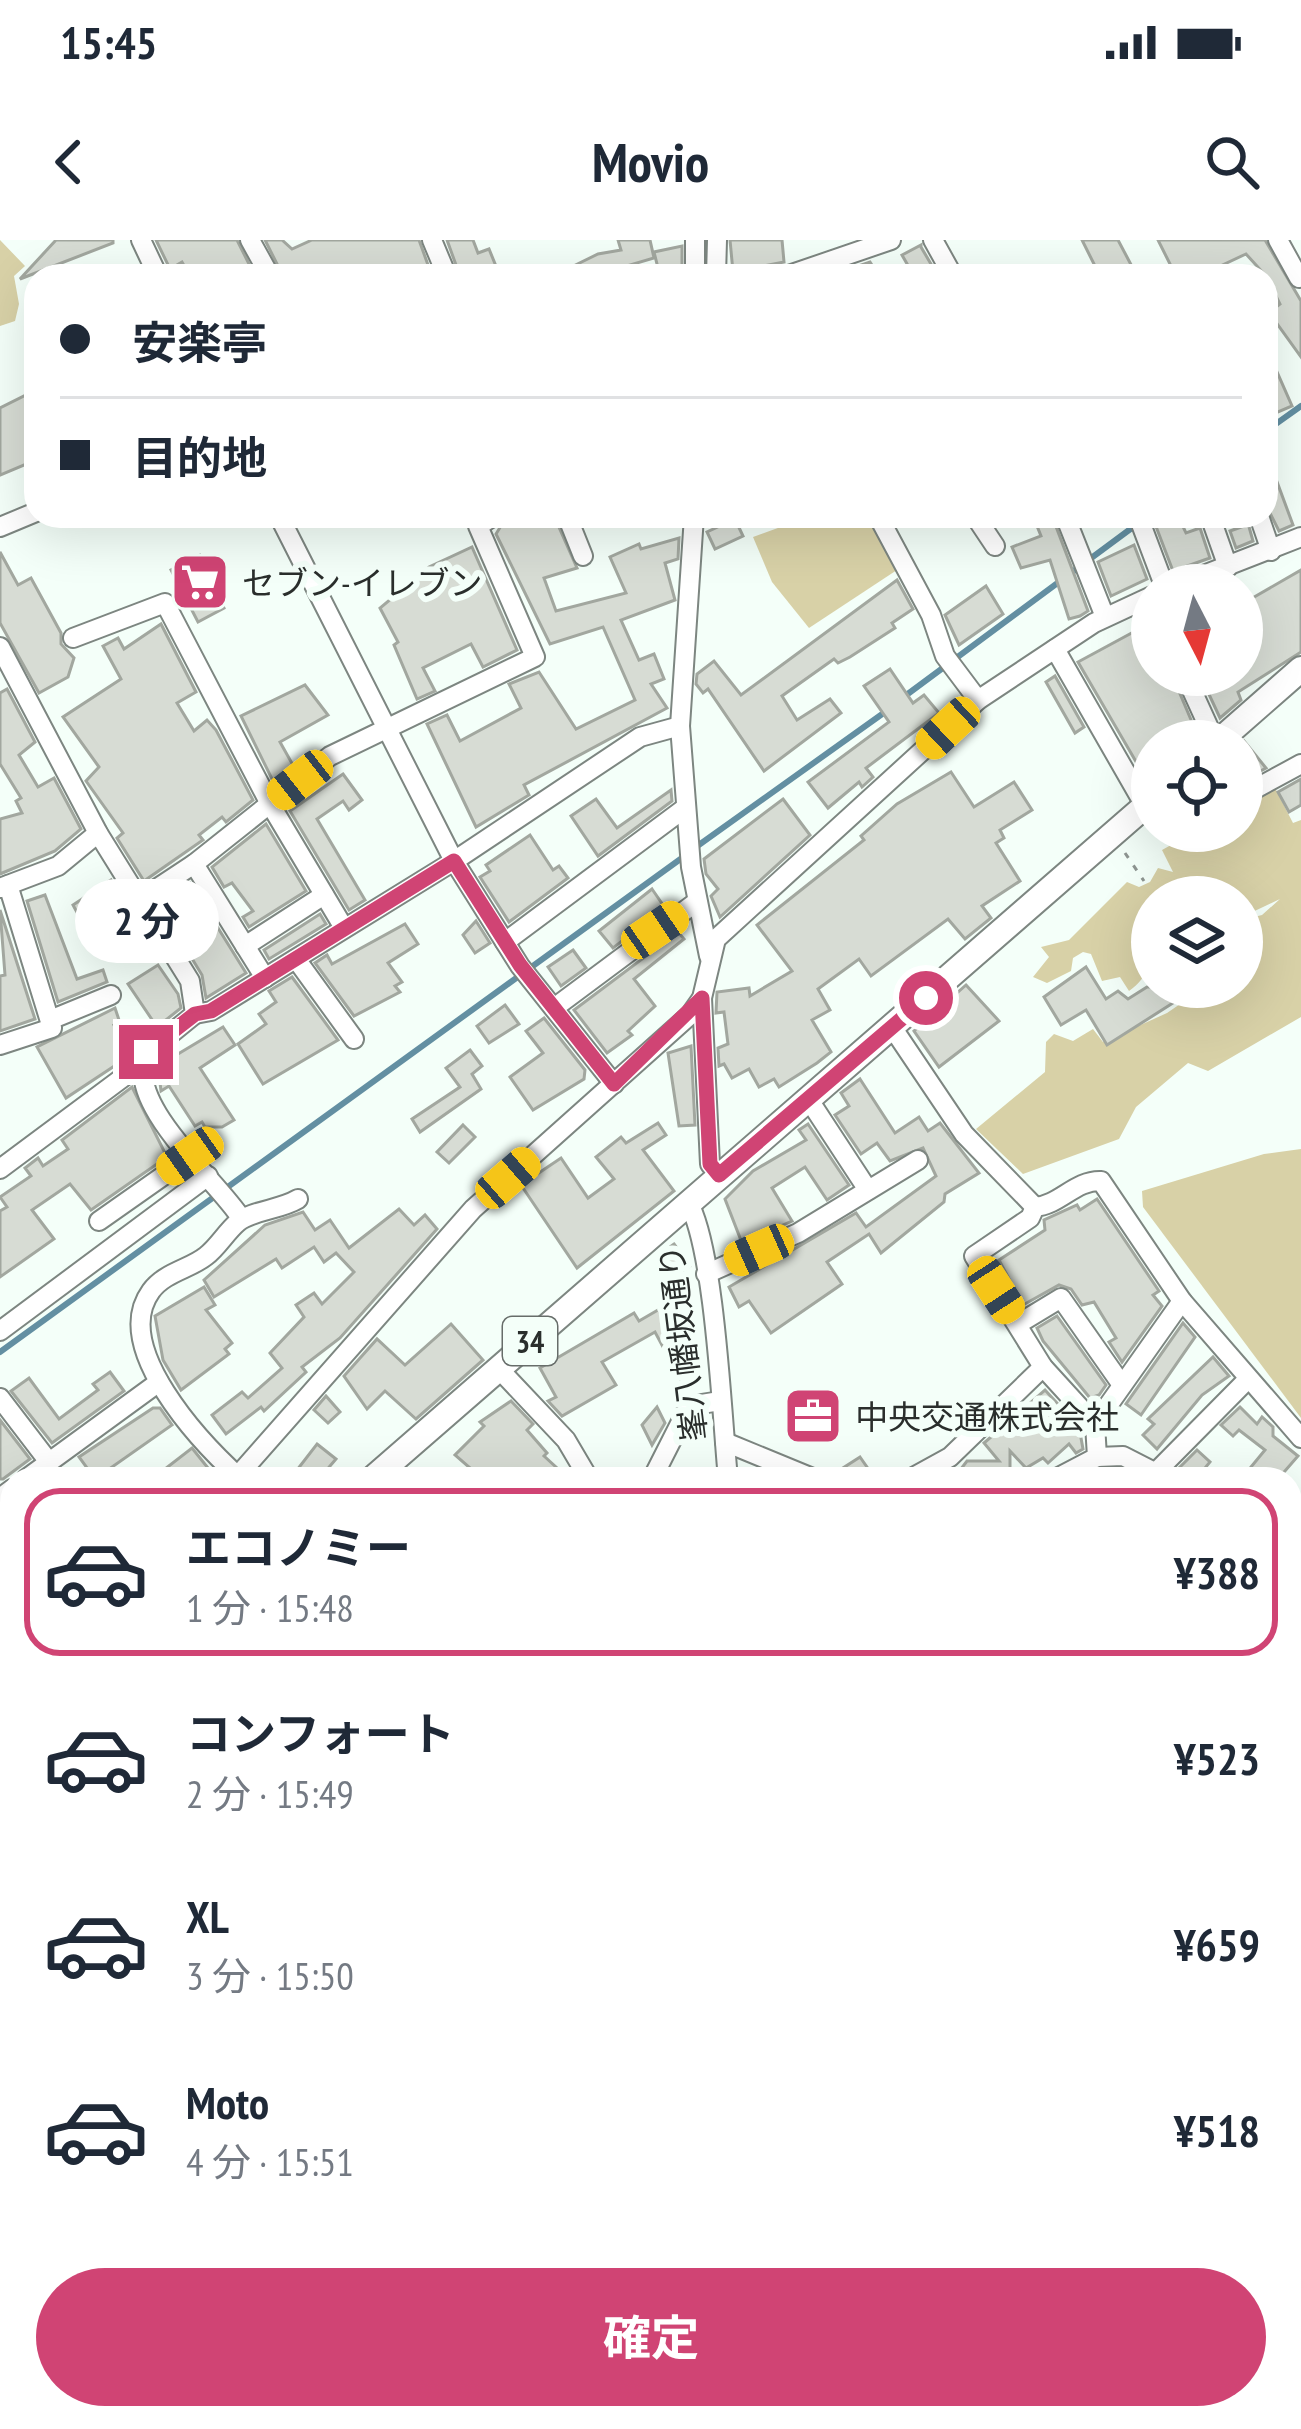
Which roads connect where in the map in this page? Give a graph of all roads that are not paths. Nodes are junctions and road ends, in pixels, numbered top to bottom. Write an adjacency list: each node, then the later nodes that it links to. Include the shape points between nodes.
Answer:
1 (891, 240): 3 (street)
2 (1278, 240): 4 (street)
3 (823, 264)
4 (1299, 278)
5 (285, 528): 31 (street)
6 (479, 528): 31 (street, via 535,657)
7 (572, 528): 18 (street)
8 (693, 528): 30 (street)
9 (885, 528): 28 (street, via 949,663)
10 (984, 528): 16 (street)
11 (1069, 528): 23 (street)
12 (1140, 528): 19 (street)
13 (1214, 528): 20 (street)
14 (1263, 528): 17 (street)
15 (1301, 537): 17 (street)
16 (995, 546)
17 (1271, 551): 21 (street)
18 (583, 556)
19 (1148, 564)
20 (1227, 564)
21 (1236, 564)
22 (1131, 606): 23 (street)
23 (1106, 617): 26 (street)
24 (74, 638): 35 (street, via 165,603)
25 (0, 647): 38 (street)
26 (1055, 649): 28 (street); 33 (street)
27 (1301, 670): 29 (main road)
28 (978, 700): 48 (street, via 716,939)
29 (1242, 720)
30 (680, 726): 36 (street); 39 (street, via 640,737)
31 (387, 727): 35 (street, via 330,756); 39 (street)
32 (1301, 764): 34 (street)
33 (1131, 774)
34 (1263, 785)
35 (269, 804): 40 (street); 42 (street)
36 (685, 808): 44 (street); 46 (street)
37 (1131, 819): 56 (main road, 34)
38 (98, 832): 41 (street, via 58,866); 43 (street)
39 (452, 857): 45 (street); 46 (street)
40 (194, 864): 43 (street); 47 (street)
41 (4, 886): 55 (street)
42 (324, 895): 45 (street); 47 (street)
43 (141, 899): 54 (street, via 190,981)
44 (695, 903): 48 (street); 53 (street)
45 (344, 928): 49 (street)
46 (505, 942): 53 (street)
47 (245, 946): 50 (street)
48 (709, 956): 52 (street)
49 (296, 959): 50 (street); 57 (street)
50 (265, 979): 54 (street)
51 (111, 995): 55 (street)
52 (702, 998): 60 (street); 65 (street, via 710,1164)
53 (554, 1008): 60 (street)
54 (195, 1014): 59 (street)
55 (50, 1020): 58 (street, via 52,1028)
56 (892, 1027): 61 (main road, 34); 70 (street, via 964,1134)
57 (354, 1039)
58 (0, 1046)
59 (141, 1064): 62 (street, via 169,1133); 64 (street)
60 (614, 1084): 91 (street, via 473,1209)
61 (809, 1100): 65 (main road, 34); 67 (street)
62 (190, 1156): 66 (street); 72 (street)
63 (918, 1160): 67 (street)
64 (0, 1169)
65 (719, 1175): 69 (main road, 34)
66 (218, 1187): 71 (street); 76 (street)
67 (868, 1190): 73 (street)
68 (298, 1199): 71 (street)
69 (688, 1202): 73 (street, 峯八幡坂通り); 78 (main road, 34)
70 (1034, 1207): 74 (street, via 1086,1180 1102,1181); 75 (street, via 974,1256)
71 (241, 1218): 80 (street, via 203,1259 153,1288 141,1310 140,1339)
72 (99, 1221)
73 (706, 1274): 83 (street, 峯八幡坂通り)
74 (1183, 1301): 79 (street); 81 (street)
75 (1018, 1324): 77 (street); 81 (street, via 1061,1298)
76 (0, 1331)
77 (1043, 1367): 84 (street); 97 (street)
78 (499, 1369): 92 (main road, 34); 93 (street)
79 (1247, 1380): 85 (street); 100 (street)
80 (159, 1382): 88 (street); 90 (street)
81 (1122, 1385): 84 (street)
82 (0, 1398): 88 (street)
83 (720, 1401): 86 (street, 峯八幡坂通り); 94 (street, via 689,1406)
84 (1095, 1424): 87 (street)
85 (1301, 1438)
86 (725, 1442): 95 (street, 峯八幡坂通り); 96 (street)
87 (1096, 1457): 98 (street); 99 (street, via 1123,1456)
88 (49, 1462): 89 (street)
89 (42, 1467)
90 (228, 1467)
91 (247, 1467)
92 (392, 1467)
93 (582, 1467)
94 (658, 1467)
95 (727, 1467)
96 (786, 1467)
97 (932, 1467)
98 (1082, 1467)
99 (1147, 1467)
100 (1169, 1467)

